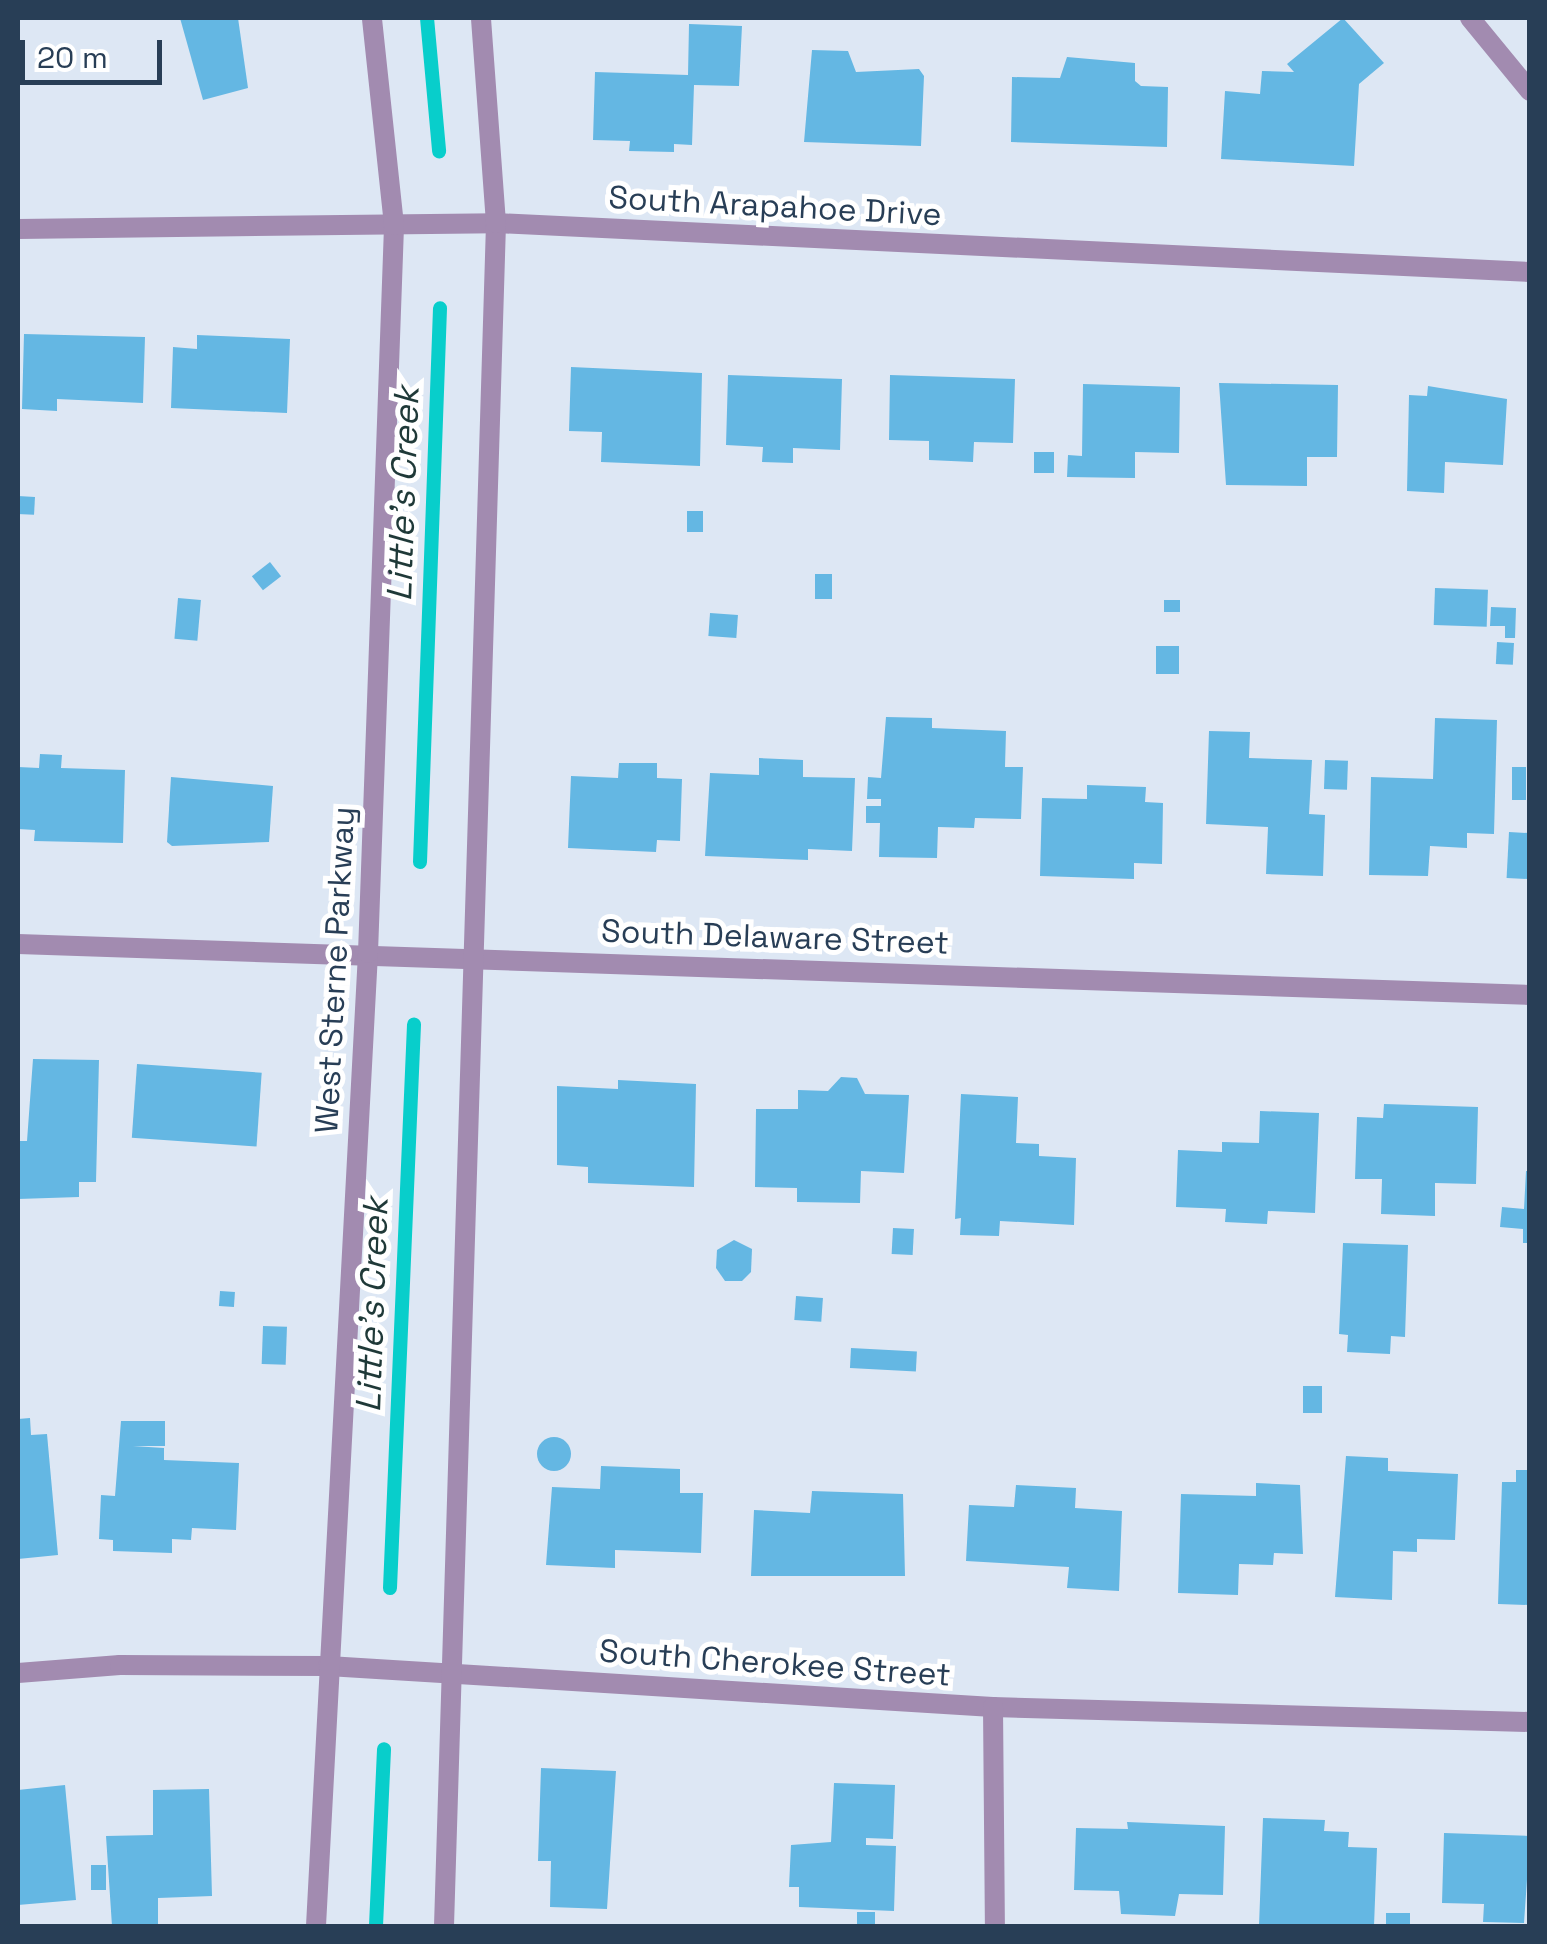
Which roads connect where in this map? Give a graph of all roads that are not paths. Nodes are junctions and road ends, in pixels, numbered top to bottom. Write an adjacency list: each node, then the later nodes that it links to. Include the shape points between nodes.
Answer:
1 (372, 18): 6 (street, West Sterne Parkway)
2 (481, 18): 5 (street)
3 (1470, 18): 4 (street)
4 (1530, 91)
5 (496, 223): 6 (street, South Arapahoe Drive); 8 (street, South Arapahoe Drive); 11 (street)
6 (394, 225): 7 (street, South Arapahoe Drive); 10 (street, West Sterne Parkway)
7 (18, 228)
8 (1530, 272)
9 (18, 944): 10 (street, South Delaware Street)
10 (368, 954): 11 (street, South Delaware Street); 13 (street, West Sterne Parkway)
11 (474, 958): 12 (street, South Delaware Street); 14 (street)
12 (1530, 996)
13 (328, 1666): 14 (street, South Cherokee Street); 15 (street, South Cherokee Street, via 120,1665); 18 (street, West Sterne Parkway)
14 (452, 1672): 16 (street, South Cherokee Street); 19 (street)
15 (18, 1673)
16 (993, 1707): 17 (street, South Cherokee Street); 20 (street)
17 (1530, 1722)
18 (316, 1926)
19 (444, 1926)
20 (995, 1926)

